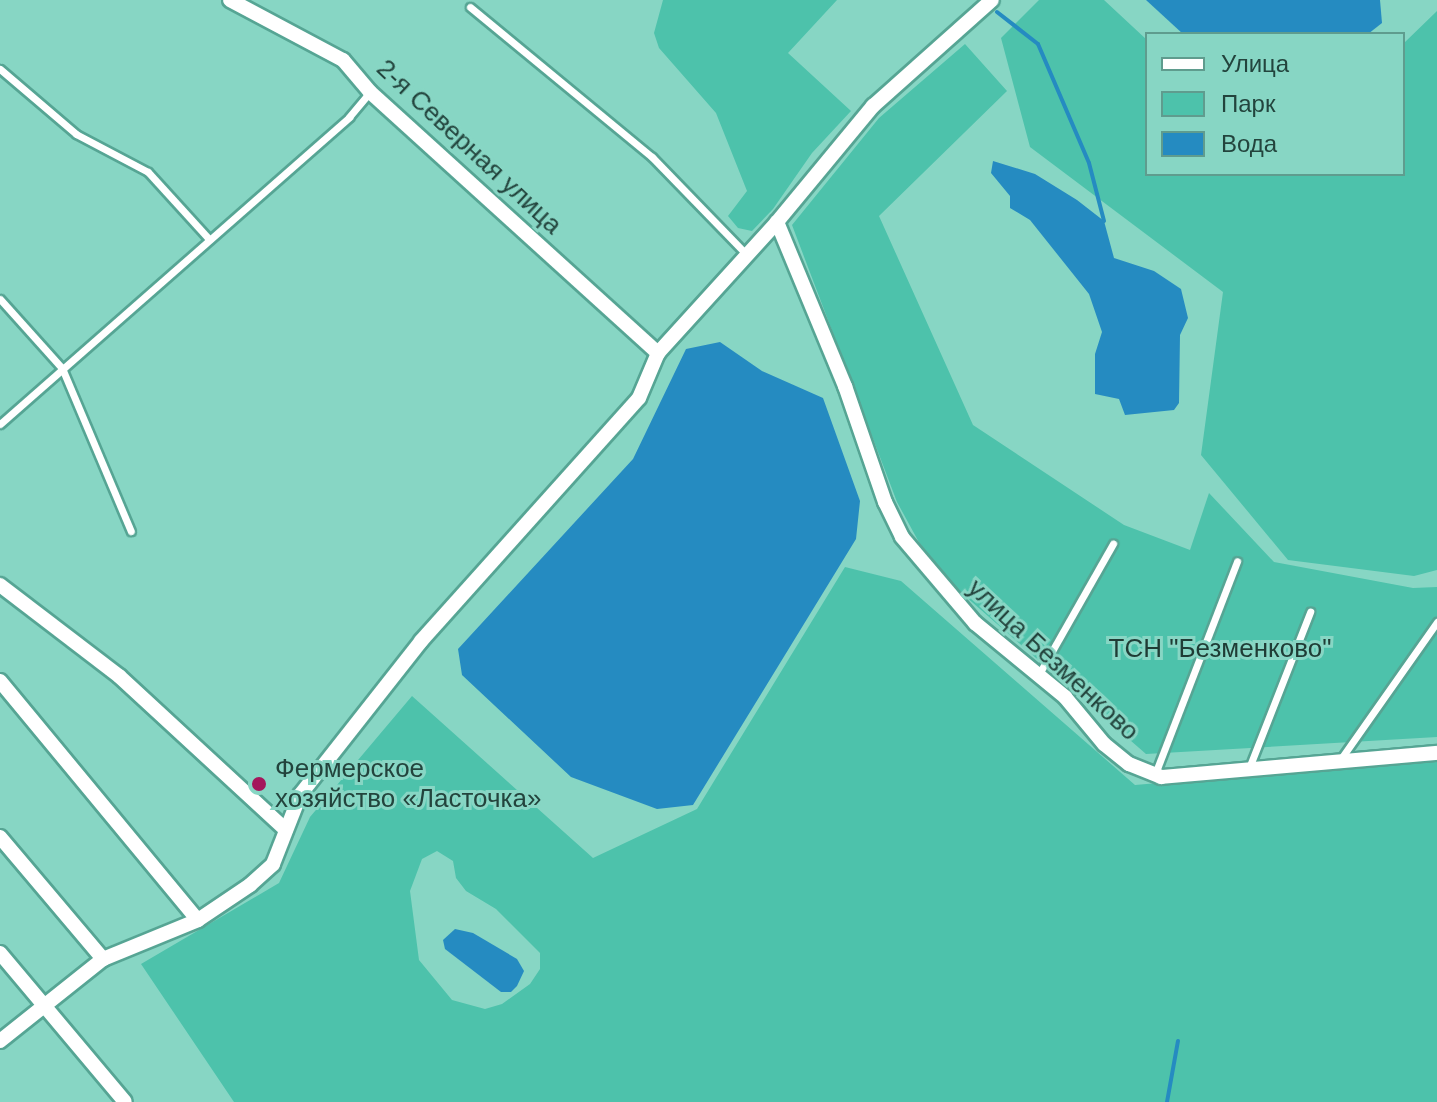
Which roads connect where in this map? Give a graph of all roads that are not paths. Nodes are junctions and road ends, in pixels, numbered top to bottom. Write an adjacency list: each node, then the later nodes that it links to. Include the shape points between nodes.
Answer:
1 (230, 0): 5 (street, 2-я Северная улица, via 343,60)
2 (992, 0): 6 (street, via 873,106)
3 (470, 7): 8 (lane, via 652,157)
4 (0, 69): 7 (lane, via 76,134 148,172)
5 (370, 92): 7 (lane, via 349,117); 10 (street, 2-я Северная улица)
6 (777, 222): 8 (street); 19 (street, улица Безменково, via 902,537 975,623)
7 (209, 239): 11 (lane)
8 (747, 255): 10 (street)
9 (0, 299): 11 (lane)
10 (658, 353): 25 (street, via 639,398 421,641 300,795)
11 (62, 368): 12 (lane); 13 (lane)
12 (0, 424)
13 (131, 531)
14 (1113, 544): 19 (lane)
15 (1237, 561): 24 (lane)
16 (0, 585): 25 (street, via 119,676)
17 (1310, 612): 23 (lane)
18 (1437, 622): 22 (lane)
19 (1039, 674): 24 (street, улица Безменково, via 1104,744 1129,764)
20 (0, 681): 27 (street)
21 (1437, 753): 22 (street)
22 (1340, 760): 23 (street)
23 (1249, 768): 24 (street)
24 (1155, 774)
25 (286, 830): 27 (street, via 273,864)
26 (0, 837): 29 (street)
27 (198, 920): 29 (street)
28 (0, 953): 30 (street)
29 (103, 959): 30 (street)
30 (43, 1005): 31 (street); 32 (street)
31 (0, 1041)
32 (125, 1102)

